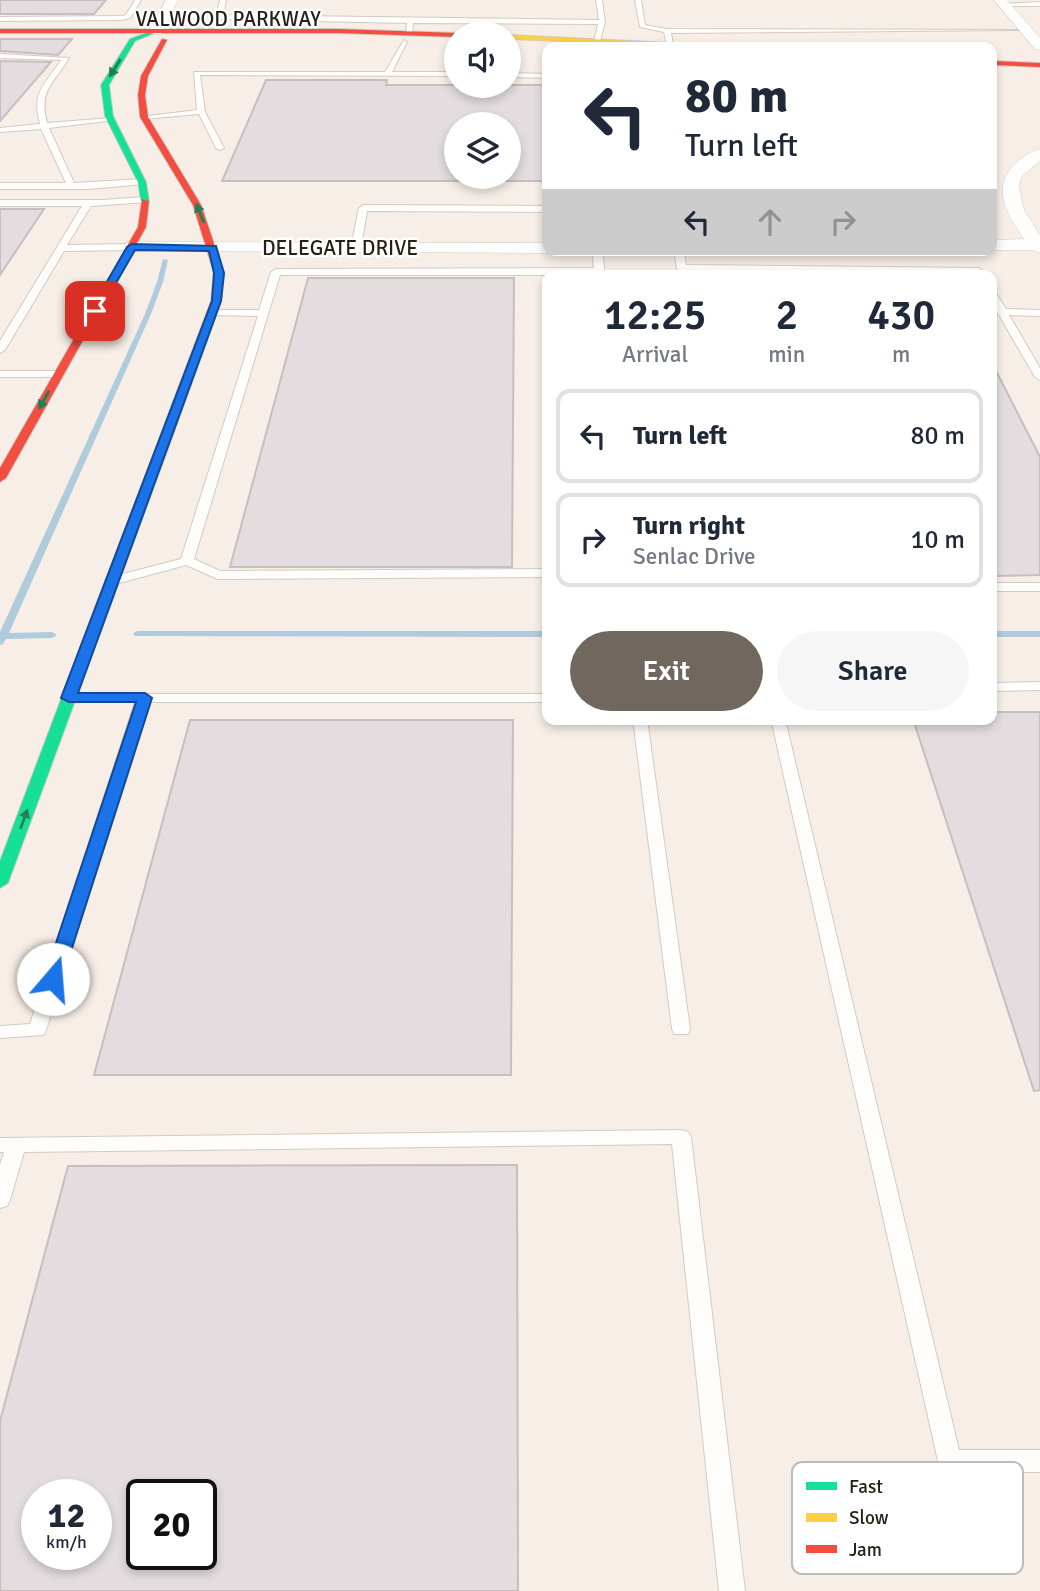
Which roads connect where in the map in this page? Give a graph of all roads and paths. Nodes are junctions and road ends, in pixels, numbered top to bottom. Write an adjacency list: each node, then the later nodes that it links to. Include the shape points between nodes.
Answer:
1 (138, 0): 8 (lane, via 128,17 122,18)
2 (172, 0): 13 (street)
3 (223, 0): 11 (lane, via 219,17)
4 (599, 0): 9 (lane)
5 (638, 0): 16 (lane, via 642,26)
6 (1002, 3): 7 (lane); 14 (street)
7 (1040, 4)
8 (0, 19)
9 (602, 22): 11 (lane); 20 (lane)
10 (0, 31): 13 (street, VALWOOD PARKWAY)
11 (407, 32): 12 (street, VALWOOD PARKWAY); 13 (street, VALWOOD PARKWAY); 19 (street, VALWOOD PARKWAY); 27 (lane)
12 (444, 34)
13 (160, 35): 18 (street, VALWOOD PARKWAY); 34 (street, via 142,70 139,91)
14 (1034, 37): 16 (lane)
15 (521, 38): 20 (street)
16 (669, 38): 20 (street); 21 (street)
17 (0, 40): 18 (street, VALWOOD PARKWAY)
18 (132, 40): 35 (street, one-way to 35, via 105,85)
19 (444, 41)
20 (597, 41)
21 (687, 42)
22 (521, 47): 23 (street)
23 (542, 48)
24 (0, 56): 36 (lane, via 66,58 39,101)
25 (997, 63): 26 (street)
26 (1040, 65)
27 (388, 73): 29 (lane); 33 (lane, via 196,73)
28 (997, 73): 31 (street)
29 (444, 74)
30 (521, 75): 32 (lane)
31 (1040, 75)
32 (542, 76)
33 (201, 112): 34 (lane); 38 (lane)
34 (144, 117): 35 (street); 52 (street, one-way to 34, via 197,205)
35 (111, 120): 36 (lane); 40 (street)
36 (45, 127): 37 (lane); 42 (lane)
37 (0, 130)
38 (220, 148)
39 (1040, 155): 48 (street, via 1020,166 1009,192)
40 (142, 182): 42 (lane); 43 (street)
41 (0, 186): 42 (lane)
42 (71, 186)
43 (145, 200): 45 (lane); 49 (street, via 142,227)
44 (0, 203): 45 (lane)
45 (88, 203): 51 (lane)
46 (542, 209): 50 (lane, via 363,208)
47 (997, 245): 48 (street)
48 (1039, 246)
49 (132, 247): 51 (lane); 52 (street, DELEGATE DRIVE); 62 (street)
50 (356, 247): 52 (street, DELEGATE DRIVE); 53 (street, DELEGATE DRIVE)
51 (62, 248): 60 (lane)
52 (213, 248): 56 (street, via 219,273)
53 (542, 248)
54 (542, 273): 58 (lane, via 276,272)
55 (997, 302): 57 (lane)
56 (212, 312): 58 (lane); 67 (street)
57 (1003, 312): 59 (lane); 63 (lane)
58 (264, 313): 65 (lane)
59 (1040, 313)
60 (0, 350)
61 (0, 374): 62 (lane)
62 (59, 374): 64 (street, one-way to 64)
63 (1040, 377)
64 (2, 472)
65 (187, 561): 66 (lane, via 218,575); 67 (lane)
66 (542, 573)
67 (112, 581): 72 (street)
68 (997, 587): 69 (lane)
69 (1040, 587)
70 (1040, 686): 71 (lane)
71 (997, 687)
72 (69, 698): 73 (lane); 77 (street, one-way to 72)
73 (145, 698): 74 (lane); 79 (lane, via 37,1030)
74 (542, 698)
75 (641, 725): 78 (lane)
76 (779, 725): 82 (lane, via 950,1461)
77 (0, 883)
78 (681, 1029)
79 (0, 1032)
80 (8, 1145): 81 (lane); 83 (lane, via 681,1136)
81 (0, 1200)
82 (1040, 1461)
83 (732, 1591)

